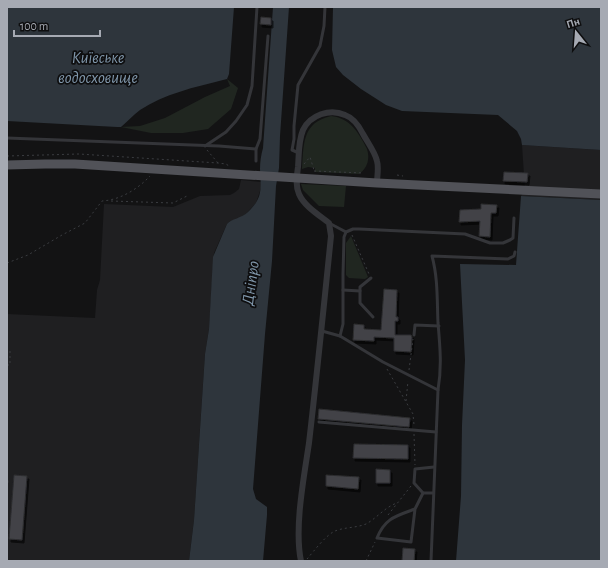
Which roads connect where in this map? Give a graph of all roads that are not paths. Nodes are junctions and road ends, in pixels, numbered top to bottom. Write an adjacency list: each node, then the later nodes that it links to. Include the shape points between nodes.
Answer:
1 (257, 7): 5 (lane, via 252,86 247,105 226,132)
2 (325, 7): 7 (lane, via 320,46 298,86 292,150)
3 (268, 36): 6 (lane, via 260,140)
4 (7, 138): 5 (lane)
5 (205, 146): 6 (lane)
6 (256, 149): 8 (lane)
7 (299, 154): 10 (street, via 303,130 313,119 327,112 345,115 358,125 372,149 378,163); 13 (street, via 296,186 299,195)
8 (256, 161)
9 (7, 165): 10 (main road, via 157,168)
10 (377, 183): 11 (main road)
11 (601, 194)
12 (514, 218): 14 (lane, via 512,238 503,243 490,243 464,234 359,229)
13 (329, 223): 14 (lane); 21 (street, via 331,236)
14 (346, 232): 17 (lane)
15 (515, 252): 20 (lane, via 514,256 508,259 432,256 436,271)
16 (371, 278): 18 (lane, via 360,287)
17 (343, 290): 18 (lane); 23 (lane, via 343,324)
18 (360, 291): 19 (lane, via 360,303)
19 (373, 317)
20 (439, 326): 22 (lane, via 415,325); 24 (lane, via 441,366)
21 (322, 331): 23 (lane); 31 (street, via 301,507 298,548)
22 (414, 335)
23 (340, 336): 24 (lane, via 383,362)
24 (438, 390): 26 (lane)
25 (319, 422): 26 (lane)
26 (436, 432): 27 (lane)
27 (434, 467): 28 (lane, via 415,469 414,483); 29 (lane)
28 (423, 493): 29 (lane); 30 (lane)
29 (433, 493): 32 (lane)
30 (414, 509): 30 (lane, via 411,542 377,538 391,518)
31 (301, 561)
32 (430, 561)

